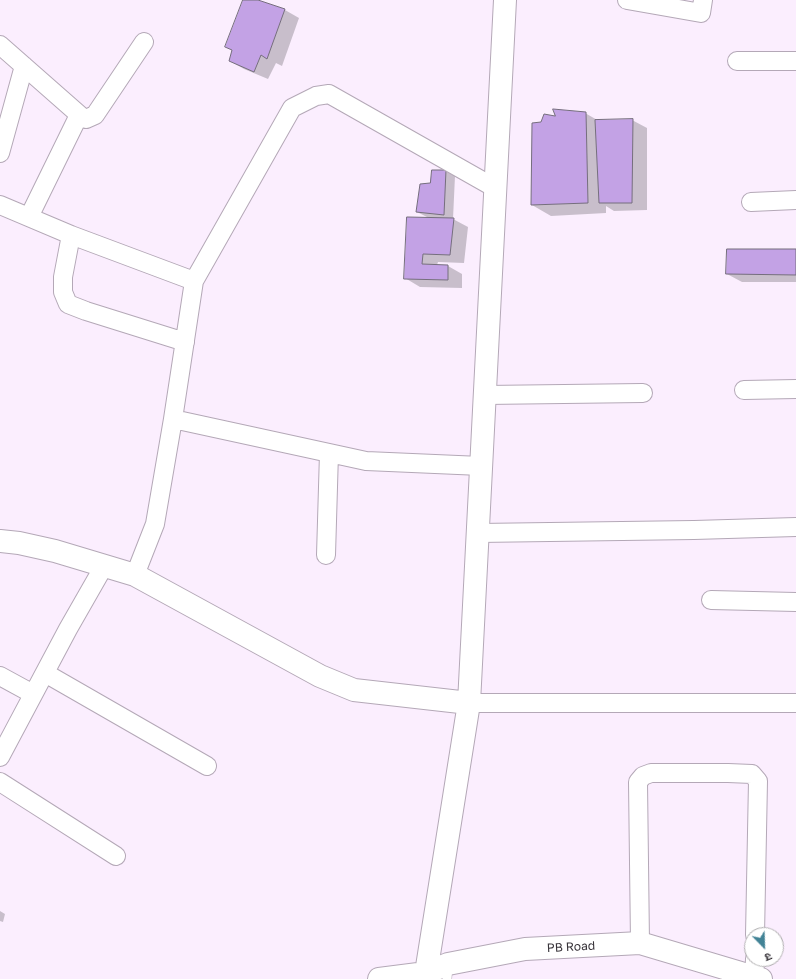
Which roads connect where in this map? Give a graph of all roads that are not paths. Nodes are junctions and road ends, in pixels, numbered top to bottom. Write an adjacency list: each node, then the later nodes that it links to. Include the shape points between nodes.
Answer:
1 (505, 0): 12 (street)
2 (627, 0): 3 (street, via 701,14)
3 (703, 0)
4 (144, 42): 9 (street, via 95,116 86,119)
5 (0, 45): 8 (street)
6 (737, 61): 7 (street)
7 (796, 61)
8 (24, 66): 9 (street); 10 (street)
9 (79, 115): 16 (street)
10 (5, 116): 11 (street)
11 (0, 153)
12 (495, 188): 18 (street, via 329,94 316,96 292,108); 23 (street)
13 (796, 200): 14 (street)
14 (751, 202)
15 (0, 204): 16 (street)
16 (29, 217): 17 (street)
17 (71, 235): 18 (street); 19 (street, via 63,277 63,292 68,304)
18 (194, 281): 19 (street)
19 (185, 342): 24 (street)
20 (796, 389): 21 (street)
21 (744, 390)
22 (643, 393): 23 (street)
23 (485, 395): 26 (street)
24 (173, 419): 25 (street); 32 (street, via 155,524)
25 (329, 453): 26 (street, via 366,461); 30 (street)
26 (481, 466): 28 (street)
27 (796, 527): 28 (street)
28 (478, 533): 38 (street)
29 (0, 541): 31 (street, via 55,551)
30 (326, 555)
31 (104, 566): 32 (street); 35 (street)
32 (135, 575): 38 (street, via 320,676 354,690)
33 (711, 600): 34 (street)
34 (796, 602)
35 (45, 673): 37 (street); 41 (street)
36 (0, 676): 37 (street)
37 (33, 694): 40 (street)
38 (469, 703): 39 (street); 48 (street)
39 (796, 703)
40 (0, 757)
41 (207, 766)
42 (0, 782): 43 (street)
43 (116, 856)
44 (755, 927): 45 (street, via 758,782 752,774 651,773 643,776 638,782)
45 (640, 943): 46 (street, PB Road, via 525,949); 47 (street, PB Road)
46 (448, 972): 48 (street, PB Road)
47 (757, 972)
48 (416, 976): 49 (street, PB Road)
49 (379, 979)

